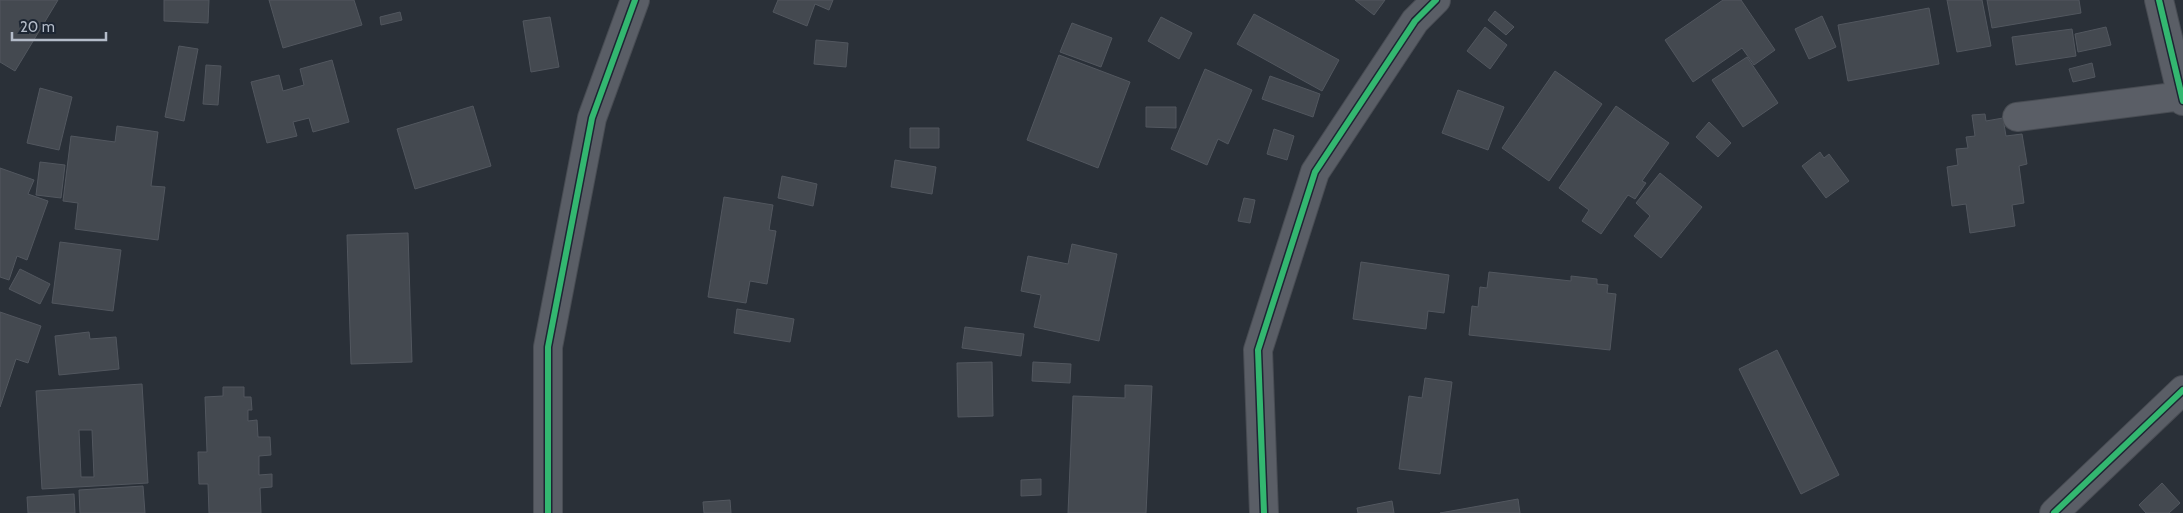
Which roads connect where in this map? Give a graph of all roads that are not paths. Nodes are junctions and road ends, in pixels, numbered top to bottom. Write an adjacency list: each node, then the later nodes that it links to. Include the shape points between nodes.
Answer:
1 (635, 0): 7 (street, via 592,118 548,347)
2 (1436, 0): 8 (street, via 1415,21 1315,172 1258,350)
3 (2159, 0): 4 (street)
4 (2182, 98): 5 (street)
5 (2017, 117)
6 (2183, 390): 9 (street)
7 (548, 513)
8 (1264, 513)
9 (2054, 513)

